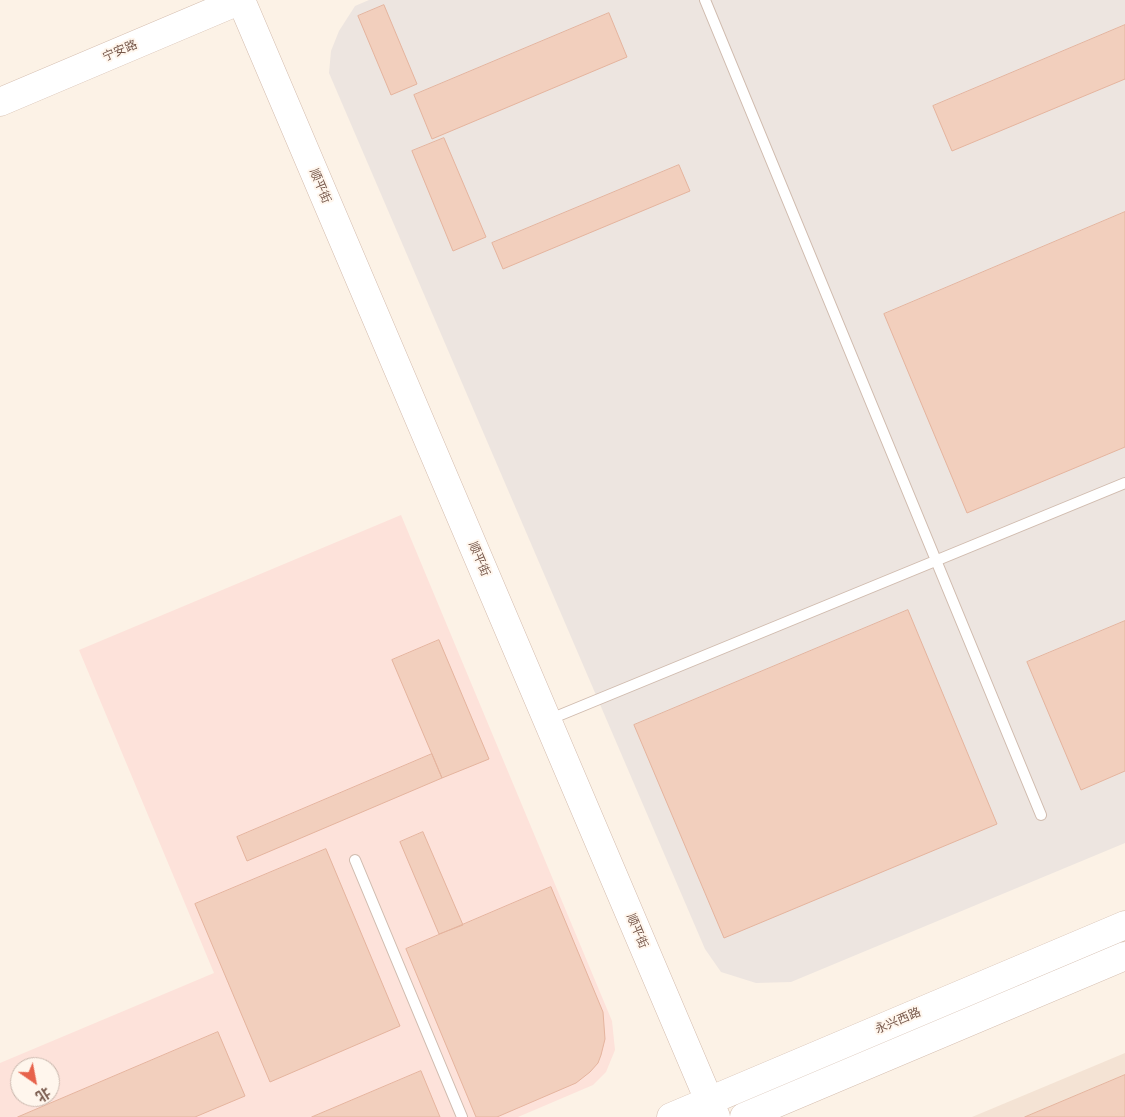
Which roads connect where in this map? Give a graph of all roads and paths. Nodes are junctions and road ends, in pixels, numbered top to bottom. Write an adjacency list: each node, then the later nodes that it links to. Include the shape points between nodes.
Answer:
1 (241, 0): 3 (street, 宁安路); 6 (street, 顺平街)
2 (706, 0): 5 (lane)
3 (0, 102)
4 (1125, 483): 5 (lane)
5 (936, 561): 6 (lane); 7 (lane)
6 (547, 720): 11 (street, 顺平街)
7 (1041, 815)
8 (355, 860): 12 (lane)
9 (1125, 925): 11 (street, 永兴西路)
10 (1125, 956): 14 (street)
11 (713, 1109): 13 (street, 永兴西路)
12 (462, 1117)
13 (671, 1117)
14 (744, 1117)

